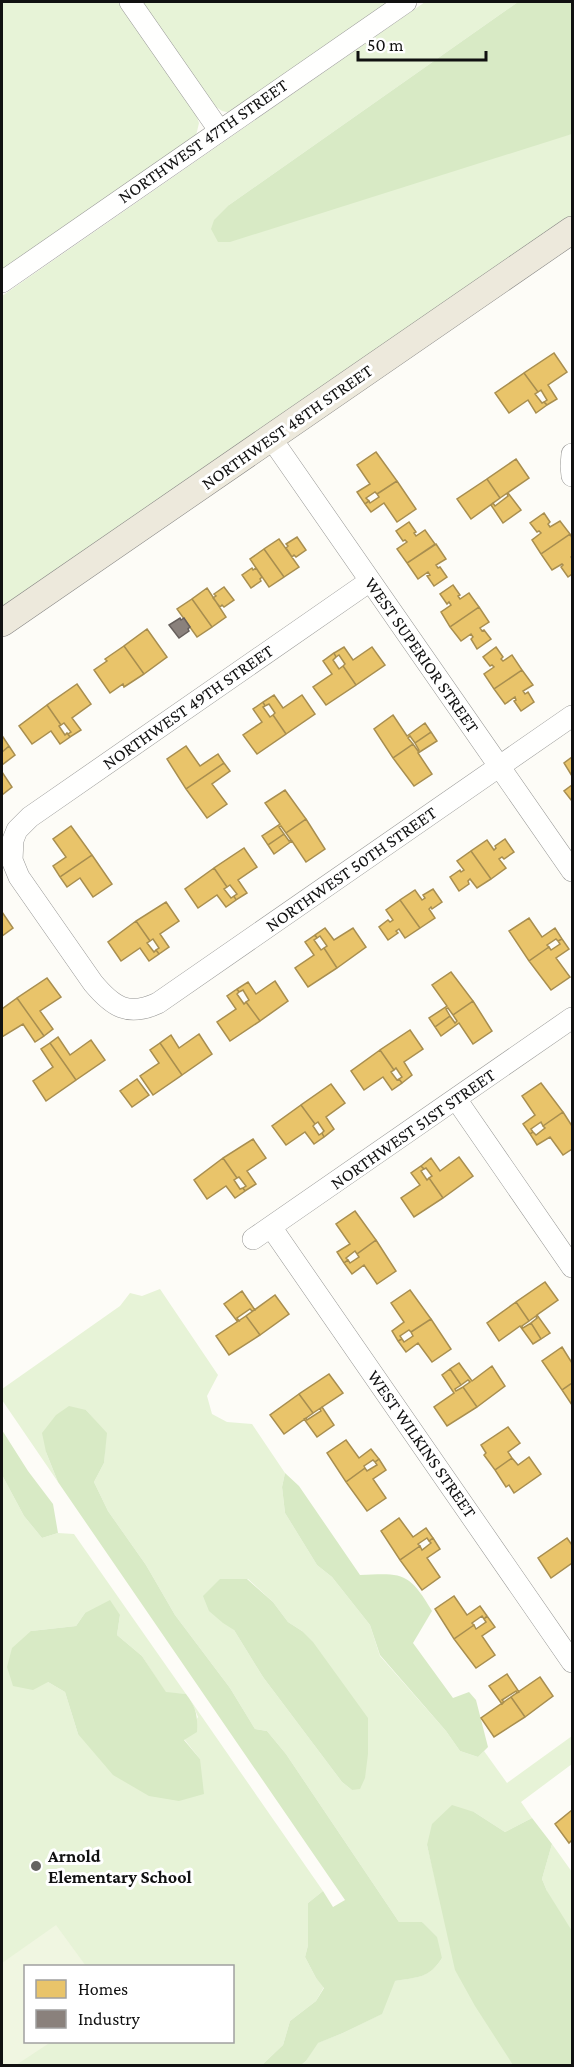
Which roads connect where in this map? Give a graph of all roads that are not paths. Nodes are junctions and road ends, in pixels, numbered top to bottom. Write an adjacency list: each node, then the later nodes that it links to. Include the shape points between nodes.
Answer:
1 (130, 2): 3 (street)
2 (406, 2): 3 (street, NORTHWEST 47TH STREET)
3 (219, 130): 5 (street, NORTHWEST 47TH STREET)
4 (573, 230): 6 (main road, NORTHWEST 48TH STREET)
5 (2, 282)
6 (271, 438): 7 (street, WEST SUPERIOR STREET); 8 (main road, NORTHWEST 48TH STREET)
7 (370, 580): 10 (street, WEST SUPERIOR STREET); 12 (street, NORTHWEST 49TH STREET, via 30,817 17,830 12,860 19,877 93,983 107,999)
8 (2, 623)
9 (573, 716): 10 (street, NORTHWEST 50TH STREET)
10 (499, 766): 11 (street, WEST SUPERIOR STREET); 12 (street, NORTHWEST 50TH STREET, via 158,1002 139,1010)
11 (573, 871)
12 (125, 1009)
13 (573, 1018): 14 (street, NORTHWEST 51ST STREET)
14 (456, 1099): 15 (street, NORTHWEST 51ST STREET); 17 (street)
15 (271, 1227): 16 (street, NORTHWEST 51ST STREET); 18 (street, WEST WILKINS STREET)
16 (253, 1239)
17 (573, 1267)
18 (573, 1662)

